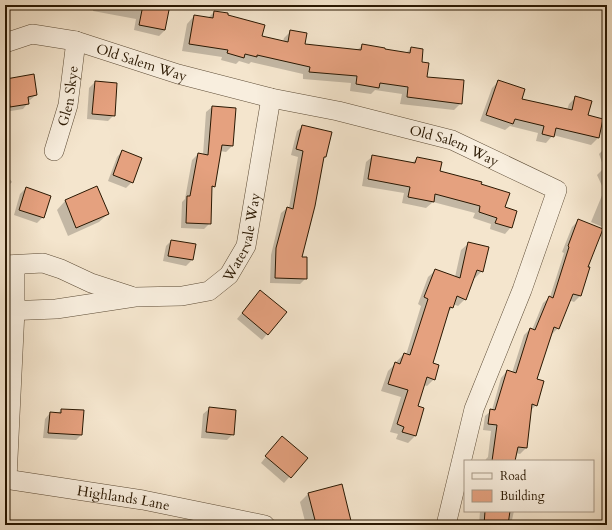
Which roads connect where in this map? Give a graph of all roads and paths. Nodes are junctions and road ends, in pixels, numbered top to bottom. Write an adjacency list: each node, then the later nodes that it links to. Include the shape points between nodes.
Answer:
1 (76, 41): 2 (street, Old Salem Way, via 32,34); 3 (street, Old Salem Way, via 178,74); 4 (street, Glen Skye, via 68,105)
2 (5, 43)
3 (271, 98): 6 (street, Watervale Way, via 246,246 229,275 209,291 182,296); 10 (street, Old Salem Way, via 338,111 452,140 558,190 522,290 474,409)
4 (54, 151)
5 (10, 265): 6 (street, Watervale Way, via 42,263); 7 (street)
6 (135, 297): 7 (street, Watervale Way, via 56,309)
7 (10, 310): 8 (street)
8 (6, 479): 9 (street, Highlands Lane, via 143,500)
9 (264, 525)
10 (446, 525)

